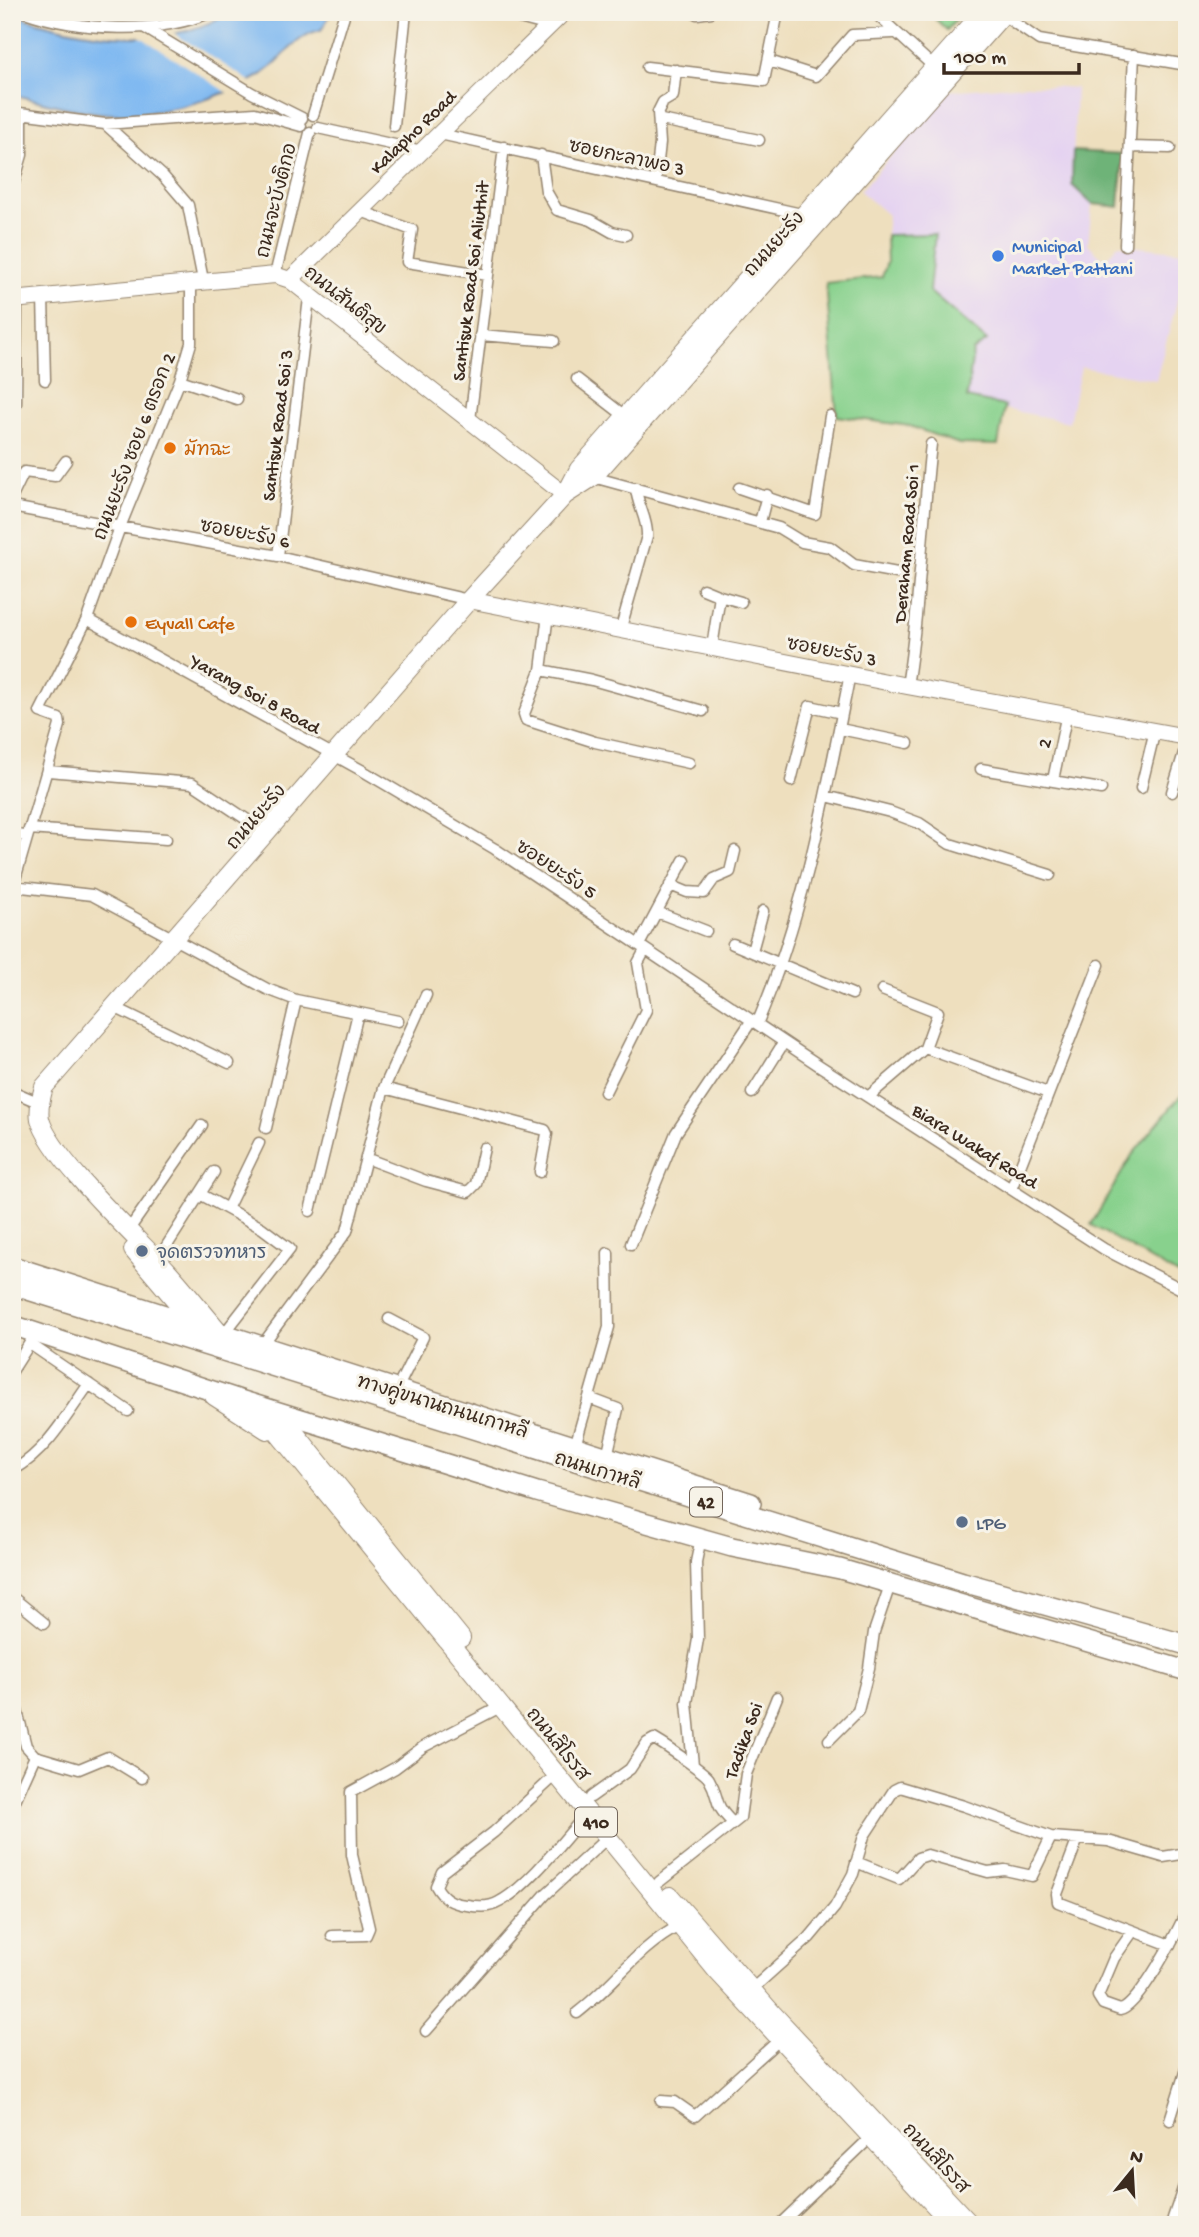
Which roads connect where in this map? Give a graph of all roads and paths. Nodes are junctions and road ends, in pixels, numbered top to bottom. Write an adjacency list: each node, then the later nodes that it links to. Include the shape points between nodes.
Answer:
1 (25, 12): 14 (street)
2 (211, 12): 14 (street)
3 (345, 12): 27 (street, ถนนจะบังติกอ)
4 (406, 12): 28 (street)
5 (497, 12): 13 (street)
6 (564, 12): 13 (street, Kalapho Road)
7 (711, 12): 12 (street)
8 (778, 12): 17 (street)
9 (874, 12): 15 (street)
10 (983, 12): 20 (main road, ถนนยะรัง)
11 (1004, 13): 16 (street, via 1040,40); 48 (main road, ถนนยะรัง)
12 (696, 15)
13 (549, 26): 29 (street, Kalapho Road)
14 (149, 31): 22 (street)
15 (893, 33): 17 (street, via 852,35 816,76); 20 (street)
16 (1134, 55): 18 (street); 32 (street)
17 (769, 61): 21 (street, via 764,81)
18 (1187, 65)
19 (648, 67): 21 (street)
20 (934, 67): 39 (main road, ถนนยะรัง)
21 (676, 70): 25 (street, via 673,96 659,106)
22 (258, 96): 24 (street); 27 (street)
23 (17, 113): 26 (street); 37 (street, via 22,155)
24 (255, 114): 26 (street); 27 (street)
25 (661, 120): 30 (street); 36 (street)
26 (105, 124): 44 (street, ถนนยะรัง ซอย 6 ตรอก 2, via 188,205)
27 (309, 124): 34 (street); 43 (street, ถนนจะบังติกอ)
28 (394, 126)
29 (440, 134): 31 (street, ซอยกะลาพอ 3); 34 (street, Kalapho Road)
30 (759, 139)
31 (504, 147): 35 (street, ซอยกะลาพอ 3); 42 (street, Santisuk Road Soi Aliuthit)
32 (1130, 147): 33 (street); 41 (street)
33 (1170, 148)
34 (422, 151): 38 (street, Kalapho Road)
35 (541, 155): 36 (street, ซอยกะลาพอ 3); 40 (street, via 546,191 557,210)
36 (656, 179): 39 (street, ซอยกะลาพอ 3)
37 (12, 189)
38 (361, 211): 42 (street, via 412,230 407,262); 43 (street, Kalapho Road)
39 (806, 215): 48 (main road, ถนนยะรัง)
40 (626, 235)
41 (1125, 245)
42 (487, 275): 49 (street, Santisuk Road Soi Aliuthit)
43 (282, 278): 44 (street, ถนนสันติสุข); 46 (street, ถนนสันติสุข)
44 (197, 280): 45 (street, ถนนสันติสุข); 53 (street, ถนนยะรัง ซอย 6 ตรอก 2, via 191,344)
45 (43, 297): 47 (street, ถนนสันติสุข); 52 (street)
46 (309, 298): 58 (street, ถนนสันติสุข); 72 (street, Santisuk Road Soi 3)
47 (15, 300): 55 (street)
48 (716, 326): 56 (main road, ถนนยะรัง); 61 (main road, ถนนยะรัง)
49 (480, 335): 50 (street); 58 (street, Santisuk Road Soi Aliuthit)
50 (554, 341)
51 (578, 379): 56 (street)
52 (45, 380)
53 (180, 380): 54 (street); 71 (street, ถนนยะรัง ซอย 6 ตรอก 2)
54 (237, 400)
55 (16, 404)
56 (626, 416): 64 (main road, ถนนยะรัง, via 579,469)
57 (830, 416): 65 (street, via 815,514)
58 (470, 420): 64 (street, ถนนสันติสุข)
59 (931, 444): 85 (street, Deraham Road Soi 1, via 919,615)
60 (66, 461): 66 (street, via 55,476 24,472)
61 (593, 477): 62 (street); 64 (main road, ถนนยะรัง)
62 (636, 488): 69 (street); 81 (street, via 648,529)
63 (739, 488): 65 (street)
64 (565, 495): 77 (main road, ถนนยะรัง)
65 (767, 495): 69 (street)
66 (12, 497)
67 (12, 508): 71 (street, ซอยยะรัง 6)
68 (1187, 509): 70 (street)
69 (760, 522): 74 (street, via 802,541 830,547 866,569)
70 (1186, 523): 73 (street)
71 (120, 527): 72 (street, ซอยยะรัง 6); 80 (street, ถนนยะรัง ซอย 6 ตรอก 2)
72 (278, 556): 77 (street, ซอยยะรัง 6)
73 (1187, 558)
74 (897, 573)
75 (703, 589): 76 (street)
76 (720, 596): 78 (street); 82 (street)
77 (469, 600): 79 (street, ซอยยะรัง 3); 94 (main road, ถนนยะรัง)
78 (741, 602)
79 (548, 614): 81 (street, ซอยยะรัง 3); 83 (street)
80 (87, 620): 94 (street, Yarang Soi 8 Road); 97 (street, ถนนยะรัง ซอย 6 ตรอก 2, via 40,712 60,722)
81 (620, 631): 82 (street, ซอยยะรัง 3)
82 (712, 647): 84 (street, ซอยยะรัง 3)
83 (541, 670): 86 (street); 95 (street, via 524,714 526,720 595,742)
84 (850, 674): 85 (street, ซอยยะรัง 3); 87 (street)
85 (907, 686): 88 (street, ซอยยะรัง 3)
86 (703, 710)
87 (842, 713): 89 (street); 99 (street, via 810,706)
88 (1068, 713): 90 (street, ซอยยะรัง 3); 98 (street, 2)
89 (840, 729): 92 (street); 103 (street)
90 (1155, 730): 91 (street, ซอยยะรัง 3); 100 (street)
91 (1187, 737)
92 (908, 743)
93 (1187, 743): 102 (street)
94 (335, 756): 106 (main road, ถนนยะรัง); 118 (street, ซอยยะรัง 5, via 495,849)
95 (688, 763)
96 (981, 769): 98 (street)
97 (48, 771): 105 (street); 106 (street, via 192,783)
98 (1053, 779): 101 (street)
99 (791, 781)
100 (1141, 788)
101 (1101, 789)
102 (1172, 792)
103 (826, 796): 110 (street, via 890,812 919,823 950,844); 120 (street)
104 (12, 833): 105 (street)
105 (28, 833): 107 (street); 112 (street)
106 (267, 834): 116 (main road, ถนนยะรัง)
107 (166, 839)
108 (734, 851): 111 (street, via 730,872 714,879 704,893)
109 (684, 860): 111 (street)
110 (1050, 875)
111 (670, 885): 113 (street)
112 (13, 886): 116 (street, via 92,895)
113 (657, 912): 115 (street); 118 (street)
114 (763, 912): 119 (street)
115 (706, 931)
116 (173, 940): 125 (street); 126 (main road, ถนนยะรัง)
117 (733, 944): 119 (street)
118 (642, 947): 129 (street, ซอยยะรัง 5); 134 (street, via 638,975 646,1010)
119 (752, 951): 120 (street)
120 (783, 963): 123 (street); 129 (street)
121 (1099, 965): 137 (street)
122 (882, 990): 131 (street, via 938,1012)
123 (852, 994)
124 (426, 995): 133 (street)
125 (296, 1000): 127 (street); 141 (street)
126 (114, 1007): 132 (street); 139 (main road, ถนนยะรัง, via 59,1067 44,1087)
127 (358, 1013): 128 (street); 151 (street)
128 (398, 1021)
129 (754, 1022): 130 (street, Biara Wakaf Road); 153 (street, via 676,1133)
130 (784, 1042): 136 (street); 138 (street, Biara Wakaf Road)
131 (925, 1048): 137 (street); 138 (street)
132 (229, 1063)
133 (384, 1088): 144 (street); 146 (street, via 545,1130)
134 (605, 1092)
135 (13, 1093): 139 (street)
136 (752, 1093)
137 (1048, 1093): 148 (street)
138 (868, 1097): 148 (street, Biara Wakaf Road)
139 (40, 1103): 147 (main road, via 40,1119 48,1134)
140 (202, 1125): 152 (street)
141 (266, 1128)
142 (260, 1143): 150 (street)
143 (484, 1148): 144 (street, via 476,1184 468,1192)
144 (368, 1159): 165 (street, via 347,1231)
145 (214, 1172): 149 (street)
146 (540, 1172)
147 (80, 1176): 152 (main road); 157 (main road, via 99,1209)
148 (1012, 1187): 158 (street, Biara Wakaf Road, via 1104,1249)
149 (200, 1194): 150 (street); 154 (street)
150 (227, 1209): 163 (street, via 290,1249)
151 (310, 1211)
152 (128, 1231): 163 (main road)
153 (631, 1244)
154 (166, 1247)
155 (608, 1253): 170 (street, via 611,1314)
156 (15, 1277): 159 (highway, ทางคู่ขนานถนนเกาหลี); 181 (highway, ถนนเกาหลี / 42, via 448,1423)
157 (162, 1284): 159 (main road, via 160,1298); 162 (main road)
158 (1187, 1292)
159 (141, 1308): 162 (highway, ทางคู่ขนานถนนเกาหลี)
160 (389, 1319): 169 (street, via 423,1337)
161 (12, 1325): 164 (highway)
162 (198, 1327): 163 (highway, ทางคู่ขนานถนนเกาหลี)
163 (225, 1333): 165 (highway, ทางคู่ขนานถนนเกาหลี)
164 (34, 1338): 166 (street); 167 (street); 168 (highway)
165 (260, 1348): 169 (highway, ทางคู่ขนานถนนเกาหลี)
166 (12, 1371)
167 (89, 1384): 172 (street); 179 (street, via 51,1437 23,1464)
168 (198, 1387): 171 (highway); 175 (main road)
169 (396, 1391): 176 (highway, ทางคู่ขนานถนนเกาหลี)
170 (589, 1398): 176 (street); 177 (street, via 618,1409)
171 (255, 1405): 173 (highway); 175 (main road, ถนนสิโรรส / 410)
172 (128, 1411)
173 (278, 1412): 174 (highway); 178 (main road, ถนนสิโรรส / 410)
174 (338, 1429): 178 (main road, via 315,1435); 180 (highway)
175 (286, 1444): 193 (main road, ถนนสิโรรส / 410)
176 (575, 1446): 177 (highway, ทางคู่ขนานถนนเกาหลี)
177 (607, 1456): 181 (highway, ทางคู่ขนานถนนเกาหลี, via 746,1501)
178 (316, 1458): 199 (main road, ถนนสิโรรส / 410)
179 (12, 1466)
180 (701, 1538): 183 (highway); 196 (street, via 696,1562 698,1639 687,1703)
181 (871, 1553): 182 (highway, ถนนเกาหลี / 42)
182 (963, 1582): 185 (highway); 187 (highway, ถนนเกาหลี / 42)
183 (890, 1585): 185 (highway); 194 (street, via 874,1632 858,1711)
184 (12, 1597): 186 (street)
185 (981, 1611): 189 (highway)
186 (44, 1623)
187 (1144, 1633): 188 (highway, ถนนเกาหลี / 42); 189 (highway)
188 (1185, 1641)
189 (1137, 1656): 190 (highway)
190 (1187, 1671)
191 (12, 1691): 195 (street, via 26,1746)
192 (777, 1697): 201 (street, Tadika Soi, via 746,1774 742,1813)
193 (502, 1706): 197 (main road, ถนนสิโรรส / 410); 211 (street, via 351,1792 352,1855 369,1928 366,1935)
194 (829, 1740)
195 (35, 1756): 198 (street, via 79,1769 108,1757); 200 (street)
196 (693, 1765): 199 (street, via 651,1739 631,1769); 201 (street, via 708,1777 718,1809)
197 (558, 1773): 199 (main road, ถนนสิโรรส / 410); 199 (street, via 442,1872 436,1886 440,1894 462,1905 501,1902 536,1870)
198 (142, 1778)
199 (590, 1804): 202 (main road, ถนนสิโรรส / 410); 207 (main road, ถนนสิโรรส / 410)
200 (12, 1807)
201 (733, 1823): 207 (street)
202 (608, 1837): 209 (main road, ถนนสิโรรส / 410); 215 (street, via 546,1895)
203 (1051, 1838): 204 (street); 206 (street, via 1032,1875 988,1872 927,1855 918,1858 899,1879); 206 (street, via 900,1787 864,1836)
204 (1077, 1841): 205 (street, via 1108,1841 1163,1857); 210 (street, via 1056,1899)
205 (1187, 1853)
206 (856, 1862): 213 (street, via 849,1885 823,1924)
207 (659, 1882): 213 (main road, ถนนสิโรรส / 410)
208 (1187, 1910): 212 (street)
209 (679, 1926): 214 (street, via 650,1942); 216 (main road, ถนนสิโรรส / 410)
210 (1133, 1931): 212 (street); 212 (street, via 1114,1958 1098,1996 1103,2004 1120,2010 1130,2005)
211 (332, 1936)
212 (1170, 1945)
213 (751, 1990): 224 (main road, ถนนสิโรรส / 410)
214 (577, 2013)
215 (426, 2031)
216 (779, 2040): 218 (street, via 695,2116 675,2102); 220 (main road, ถนนสิโรรส / 410)
217 (1187, 2066): 219 (street)
218 (661, 2101)
219 (1170, 2120)
220 (871, 2137): 222 (street); 223 (main road, ถนนสิโรรส / 410)
221 (1187, 2177): 225 (street, via 1173,2218)
222 (779, 2225)
223 (954, 2225)
224 (971, 2225)
225 (1175, 2225)

